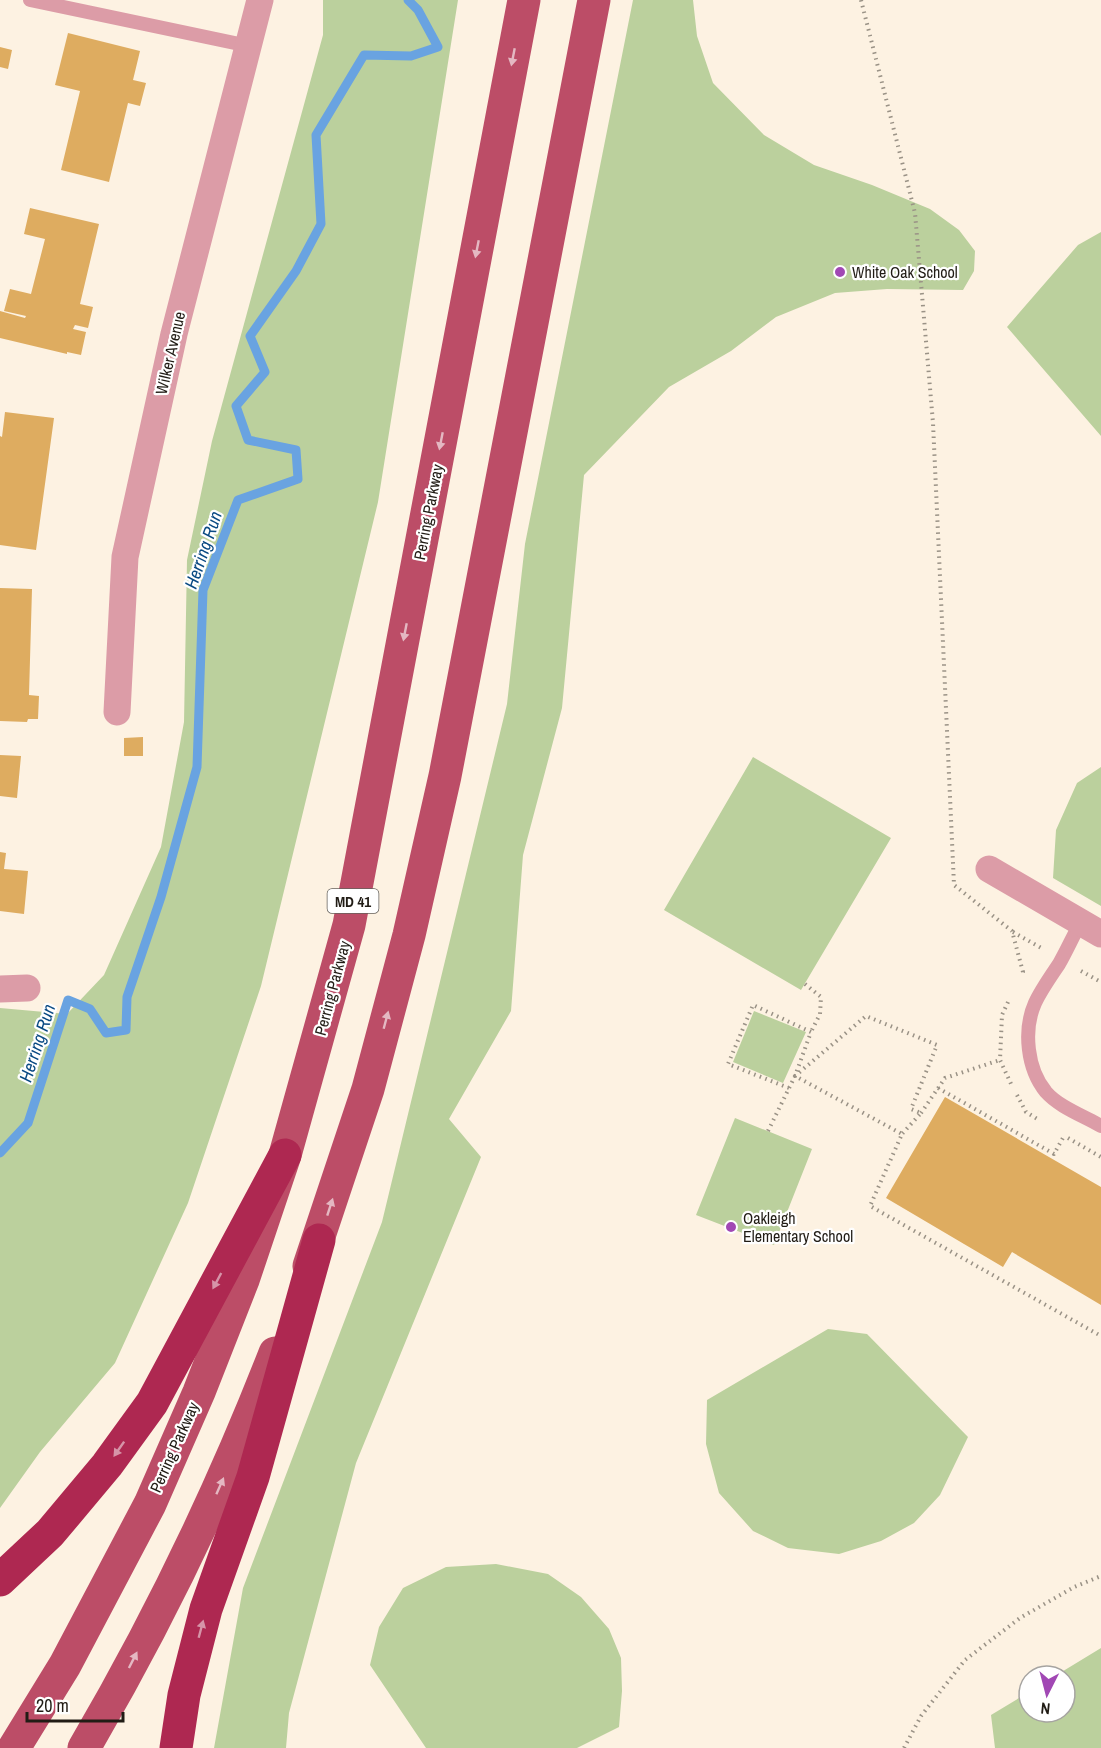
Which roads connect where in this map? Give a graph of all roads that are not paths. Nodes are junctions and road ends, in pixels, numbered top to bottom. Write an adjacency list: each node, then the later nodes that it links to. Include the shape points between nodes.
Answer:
1 (30, 0): 5 (lane)
2 (260, 0): 5 (street, Wilker Avenue)
3 (524, 0): 12 (main road, Perring Parkway / MD 41, one-way to 12, via 349,925)
4 (594, 0): 13 (main road, one-way to 4, via 368,1089 445,776)
5 (249, 46): 6 (street, Wilker Avenue, via 174,334 125,557)
6 (117, 712)
7 (989, 869): 8 (street)
8 (1091, 928): 11 (lane, via 1061,960 1035,1003 1029,1022 1028,1049 1035,1075 1046,1093)
9 (27, 988): 10 (street)
10 (0, 989)
11 (1101, 1126)
12 (285, 1155): 14 (highway, one-way to 14, via 152,1403 107,1466 50,1533); 15 (main road, Perring Parkway / MD 41, via 243,1280 150,1504 65,1665)
13 (319, 1240): 16 (main road, one-way to 13, via 198,1535 249,1420); 17 (highway, one-way to 13, via 184,1695 206,1608 253,1477)
14 (0, 1580)
15 (14, 1748)
16 (84, 1748)
17 (176, 1748)

